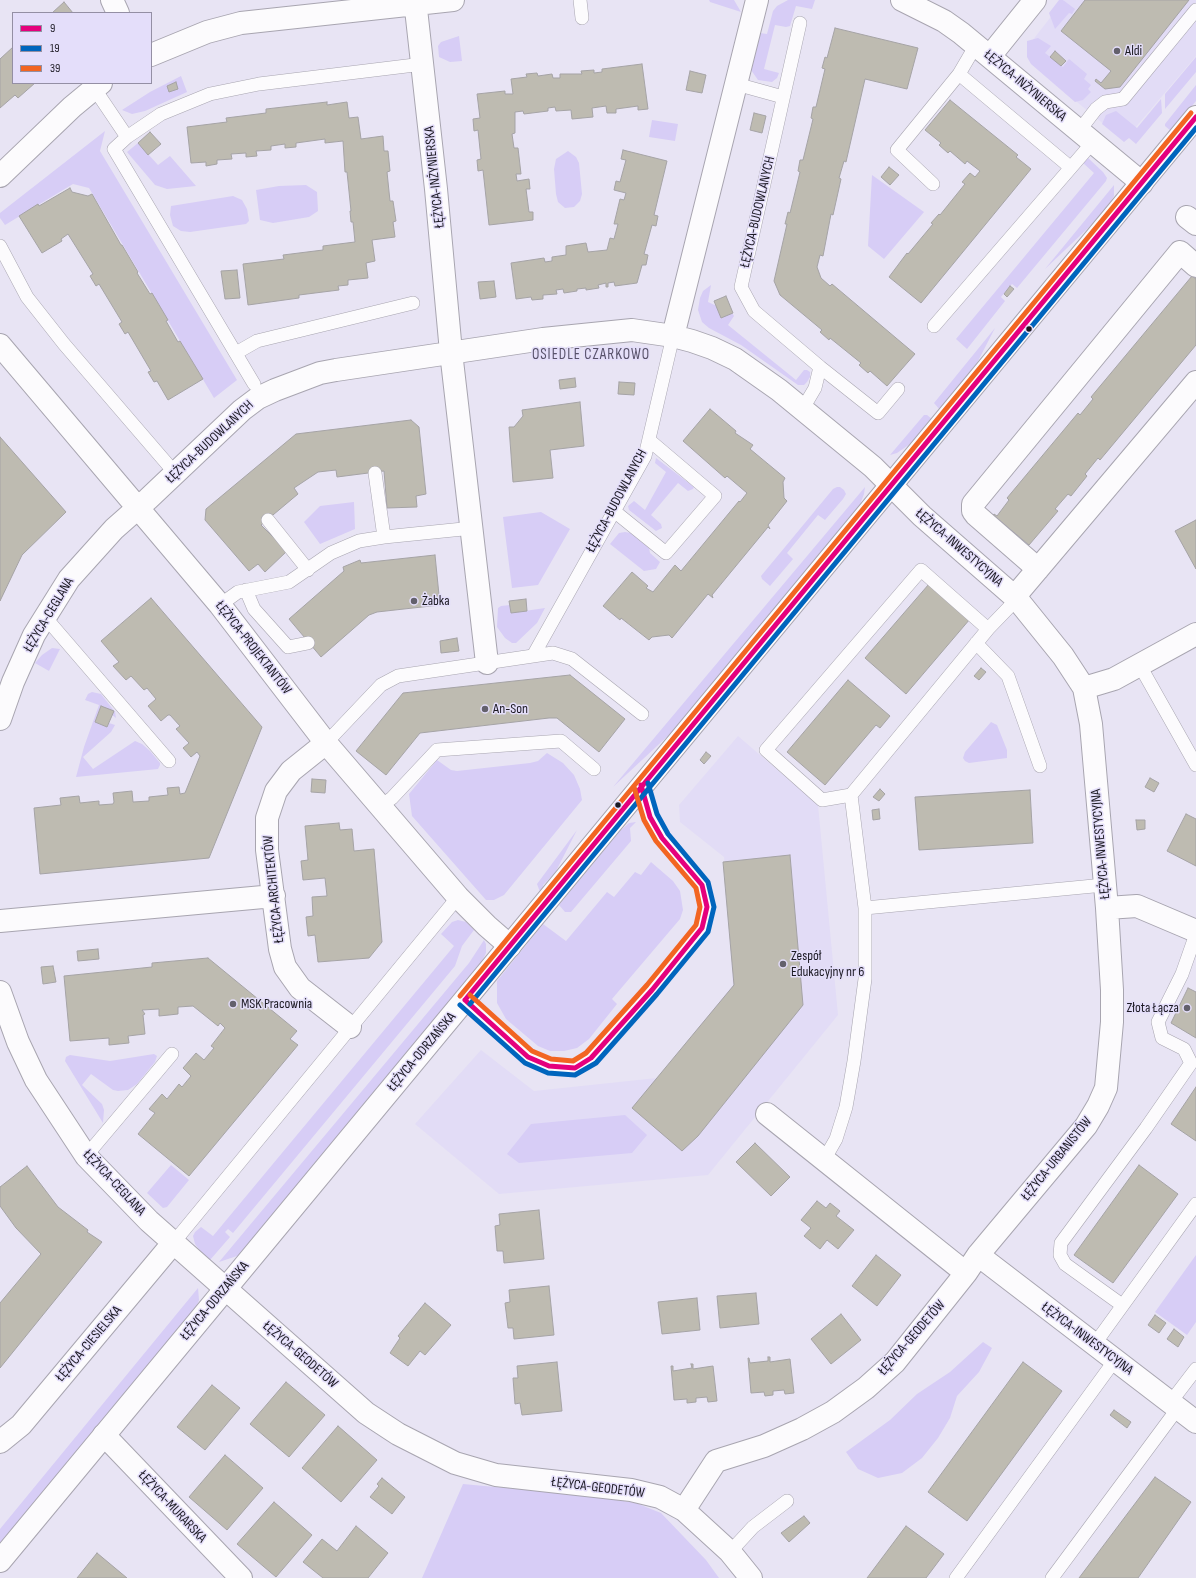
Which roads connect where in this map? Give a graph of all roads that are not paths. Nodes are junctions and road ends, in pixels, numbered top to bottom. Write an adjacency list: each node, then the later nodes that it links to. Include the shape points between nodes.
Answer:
1 (112, 0): 9 (street)
2 (453, 0): 7 (street)
3 (580, 0): 10 (lane)
4 (757, 0): 16 (street, ŁĘŻYCA-BUDOWLANYCH)
5 (902, 0): 12 (street, ŁĘŻYCA-INŻYNIERSKA, via 944,21)
6 (1035, 0): 12 (street)
7 (415, 2): 13 (street, via 241,23 207,32); 14 (street, ŁĘŻYCA-INŻYNIERSKA)
8 (1196, 10): 21 (lane, via 1123,99 1105,102 1096,109)
9 (118, 12)
10 (582, 18)
11 (800, 23): 18 (lane, ŁĘŻYCA-BUDOWLANYCH)
12 (983, 50): 15 (lane); 21 (street, ŁĘŻYCA-INŻYNIERSKA)
13 (152, 55)
14 (423, 64): 20 (lane, via 259,84 210,94 161,114); 32 (street, ŁĘŻYCA-INŻYNIERSKA)
15 (959, 74): 22 (lane); 25 (lane, via 897,150)
16 (736, 84): 18 (lane); 30 (street, ŁĘŻYCA-BUDOWLANYCH)
17 (98, 85): 20 (lane); 23 (street)
18 (783, 97): 34 (lane, ŁĘŻYCA-BUDOWLANYCH, via 741,287 754,311)
19 (1196, 118): 24 (street, ŁĘŻYCA-ODRZAŃSKA)
20 (127, 137): 33 (lane, via 114,149)
21 (1086, 137): 22 (lane); 24 (street, ŁĘŻYCA-INŻYNIERSKA)
22 (1070, 167): 29 (lane)
23 (0, 176)
24 (1142, 183): 42 (street, ŁĘŻYCA-ODRZAŃSKA)
25 (933, 184)
26 (0, 246): 40 (lane, via 27,297)
27 (1196, 266): 48 (street, via 1180,252 974,504 973,510 976,515)
28 (413, 303): 33 (lane, via 257,341)
29 (934, 326)
30 (673, 336): 32 (street, ŁĘŻYCA-BUDOWLANYCH, via 632,330); 38 (street, ŁĘŻYCA-BUDOWLANYCH, via 712,348 735,359); 39 (lane, ŁĘŻYCA-BUDOWLANYCH)
31 (0, 345): 43 (street, ŁĘŻYCA-PROJEKTANTÓW)
32 (451, 352): 40 (street, ŁĘŻYCA-BUDOWLANYCH, via 320,373 275,390 242,410); 46 (street)
33 (236, 353): 36 (lane)
34 (820, 367): 37 (lane, ŁĘŻYCA-BUDOWLANYCH, via 878,413); 38 (lane, via 815,388)
35 (1196, 382): 48 (street)
36 (254, 384)
37 (898, 389)
38 (802, 410): 42 (street, ŁĘŻYCA-BUDOWLANYCH, via 873,467)
39 (649, 440): 44 (lane, ŁĘŻYCA-BUDOWLANYCH, via 645,456); 44 (lane, via 716,496 666,553)
40 (175, 473): 43 (street, ŁĘŻYCA-BUDOWLANYCH)
41 (375, 473): 47 (lane)
42 (890, 485): 51 (street, ŁĘŻYCA-INWESTYCYJNA); 69 (street, ŁĘŻYCA-ODRZAŃSKA)
43 (138, 509): 52 (street, ŁĘŻYCA-PROJEKTANTÓW); 53 (street, ŁĘŻYCA-CEGLANA, via 114,529 69,579)
44 (614, 511): 58 (lane, ŁĘŻYCA-BUDOWLANYCH)
45 (268, 520): 49 (lane)
46 (472, 528): 47 (lane); 59 (street)
47 (384, 537): 49 (lane, via 346,546 331,553)
48 (1038, 569): 51 (street)
49 (308, 570): 50 (lane, via 289,582)
50 (246, 590): 52 (lane, via 238,592); 56 (lane, via 254,609 288,647)
51 (1015, 597): 54 (lane); 61 (street, ŁĘŻYCA-INWESTYCYJNA, via 1063,656)
52 (220, 605): 64 (street, ŁĘŻYCA-PROJEKTANTÓW)
53 (45, 617): 63 (street, ŁĘŻYCA-CEGLANA, via 13,682); 65 (lane)
54 (988, 628): 57 (lane); 70 (lane, via 921,570 766,750 822,800)
55 (1196, 634): 60 (street)
56 (308, 642)
57 (976, 644): 67 (lane, via 1008,676); 70 (lane)
58 (533, 656): 59 (lane); 62 (lane, via 553,653 572,659)
59 (487, 663): 64 (lane, via 398,676 381,685)
60 (1139, 664): 61 (street, via 1114,679); 66 (lane)
61 (1084, 688): 72 (street, ŁĘŻYCA-INWESTYCYJNA, via 1090,724)
62 (642, 714)
63 (0, 719)
64 (326, 743): 71 (street, ŁĘŻYCA-PROJEKTANTÓW); 73 (street, ŁĘŻYCA-ARCHITEKTÓW, via 291,771 276,792 267,818 267,850)
65 (169, 761)
66 (1196, 765)
67 (1040, 766)
68 (594, 769): 71 (lane, via 561,742 437,750 392,798)
69 (641, 785): 79 (street, ŁĘŻYCA-ODRZAŃSKA); 81 (lane, via 650,817 662,838 702,885 707,907 702,928 652,990 591,1058 575,1068 550,1066 528,1057)
70 (851, 795): 75 (lane)
71 (381, 806): 74 (street, ŁĘŻYCA-PROJEKTANTÓW)
72 (1104, 885): 75 (lane); 76 (street, ŁĘŻYCA-INWESTYCYJNA)
73 (274, 896): 77 (street); 82 (street, ŁĘŻYCA-ARCHITEKTÓW, via 280,949 285,967 300,988)
74 (458, 897): 79 (street, ŁĘŻYCA-PROJEKTANTÓW); 82 (lane)
75 (865, 908): 86 (lane, via 865,979 854,1061 846,1107 836,1139)
76 (1107, 908): 78 (street, ŁĘŻYCA-INWESTYCYJNA, via 1137,906); 89 (street, ŁĘŻYCA-URBANISTÓW, via 1112,990 1106,1088 1086,1126)
77 (0, 921)
78 (1196, 933): 92 (lane, via 1182,974 1158,1022 1162,1038 1184,1049 1191,1064 1061,1243 1060,1255 1065,1264)
79 (510, 946): 81 (street, ŁĘŻYCA-ODRZAŃSKA)
80 (0, 992): 85 (street, ŁĘŻYCA-CEGLANA, via 18,1042 36,1080)
81 (465, 1000): 91 (street, ŁĘŻYCA-ODRZAŃSKA)
82 (350, 1027): 88 (lane)
83 (172, 1054): 85 (lane)
84 (767, 1114): 86 (street)
85 (86, 1156): 88 (street, ŁĘŻYCA-CEGLANA, via 149,1221)
86 (824, 1160): 90 (street)
87 (1196, 1204): 92 (lane)
88 (174, 1242): 91 (street, ŁĘŻYCA-CEGLANA); 99 (street, ŁĘŻYCA-CIESIELSKA, via 21,1425)
89 (978, 1255): 90 (street, ŁĘŻYCA-URBANISTÓW); 93 (street, ŁĘŻYCA-INWESTYCYJNA)
90 (966, 1273): 101 (street, ŁĘŻYCA-GEODETÓW, via 895,1362 866,1388 833,1412 802,1429 764,1446 716,1461)
91 (225, 1289): 98 (street, ŁĘŻYCA-ODRZAŃSKA); 101 (street, ŁĘŻYCA-GEODETÓW, via 366,1413 398,1434 455,1463 496,1475 631,1490 660,1497)
92 (1122, 1305): 93 (lane)
93 (1094, 1345): 94 (street, ŁĘŻYCA-INWESTYCYJNA)
94 (1115, 1360): 96 (street, ŁĘŻYCA-INWESTYCYJNA); 106 (lane)
95 (1196, 1369): 96 (lane)
96 (1174, 1406): 97 (street, ŁĘŻYCA-INWESTYCYJNA); 107 (lane)
97 (1196, 1422)
98 (104, 1435): 103 (street, ŁĘŻYCA-ODRZAŃSKA); 104 (street, ŁĘŻYCA-MURARSKA)
99 (0, 1442)
100 (787, 1501): 102 (lane, via 753,1527)
101 (684, 1510): 102 (street)
102 (730, 1552): 105 (street)
103 (0, 1561)
104 (241, 1578)
105 (751, 1578)
106 (956, 1578)
107 (1052, 1578)

